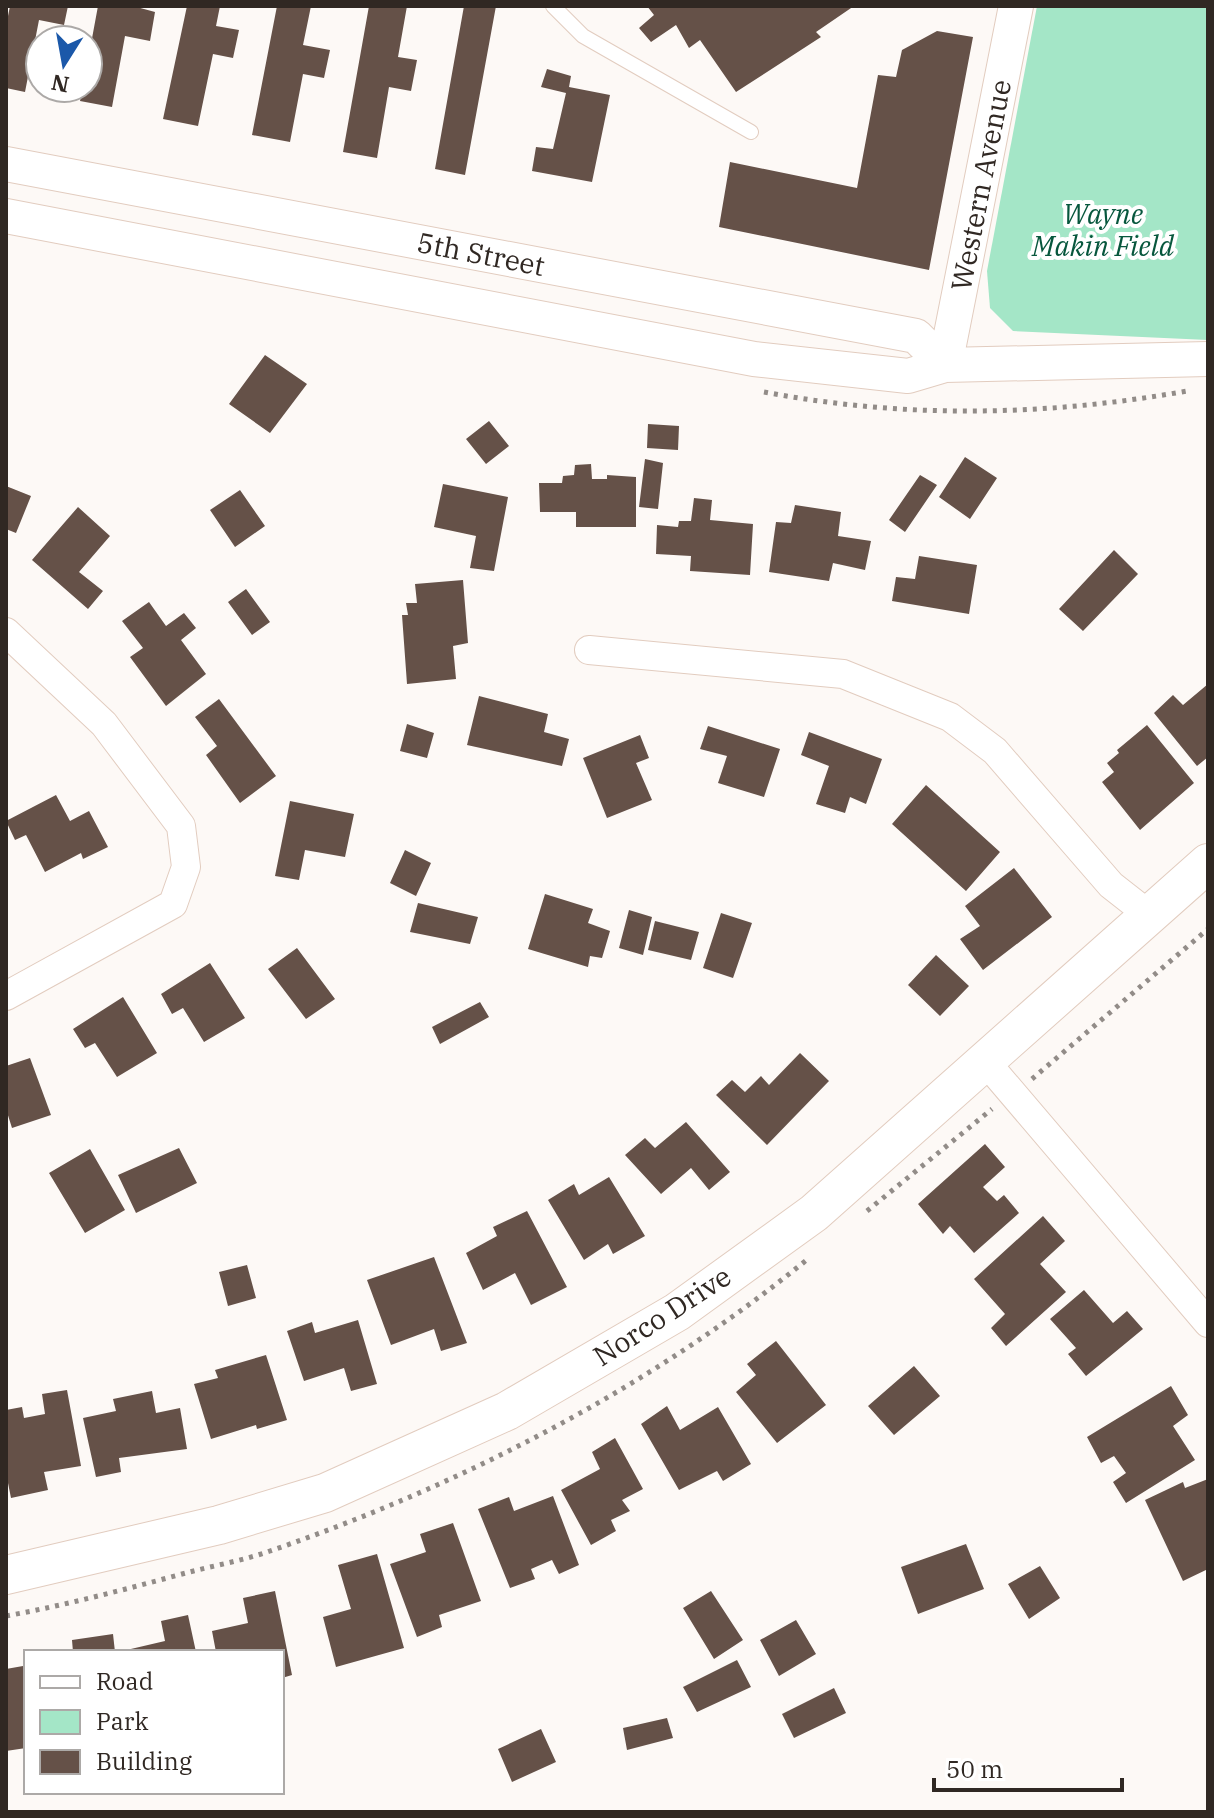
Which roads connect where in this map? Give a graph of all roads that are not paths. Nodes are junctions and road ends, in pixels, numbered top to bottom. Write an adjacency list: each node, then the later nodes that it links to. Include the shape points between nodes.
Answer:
1 (553, 6): 3 (lane, via 583,36)
2 (1016, 6): 7 (street, Western Avenue)
3 (751, 132)
4 (6, 164): 7 (street, 5th Street, via 916,336)
5 (6, 216): 7 (street, 5th Street, via 754,359 908,376)
6 (1208, 359): 7 (street, 5th Street)
7 (945, 365)
8 (6, 632): 12 (street, via 104,724 181,826 186,867 173,904)
9 (589, 650): 11 (street, via 843,674 950,717 995,751 1111,885)
10 (1208, 863): 11 (main road, Norco Drive)
11 (1148, 914): 13 (main road, Norco Drive)
12 (6, 996)
13 (985, 1061): 14 (street); 15 (main road, Norco Drive, via 814,1213 677,1312 507,1411 325,1493 219,1525)
14 (1208, 1323)
15 (6, 1575)

